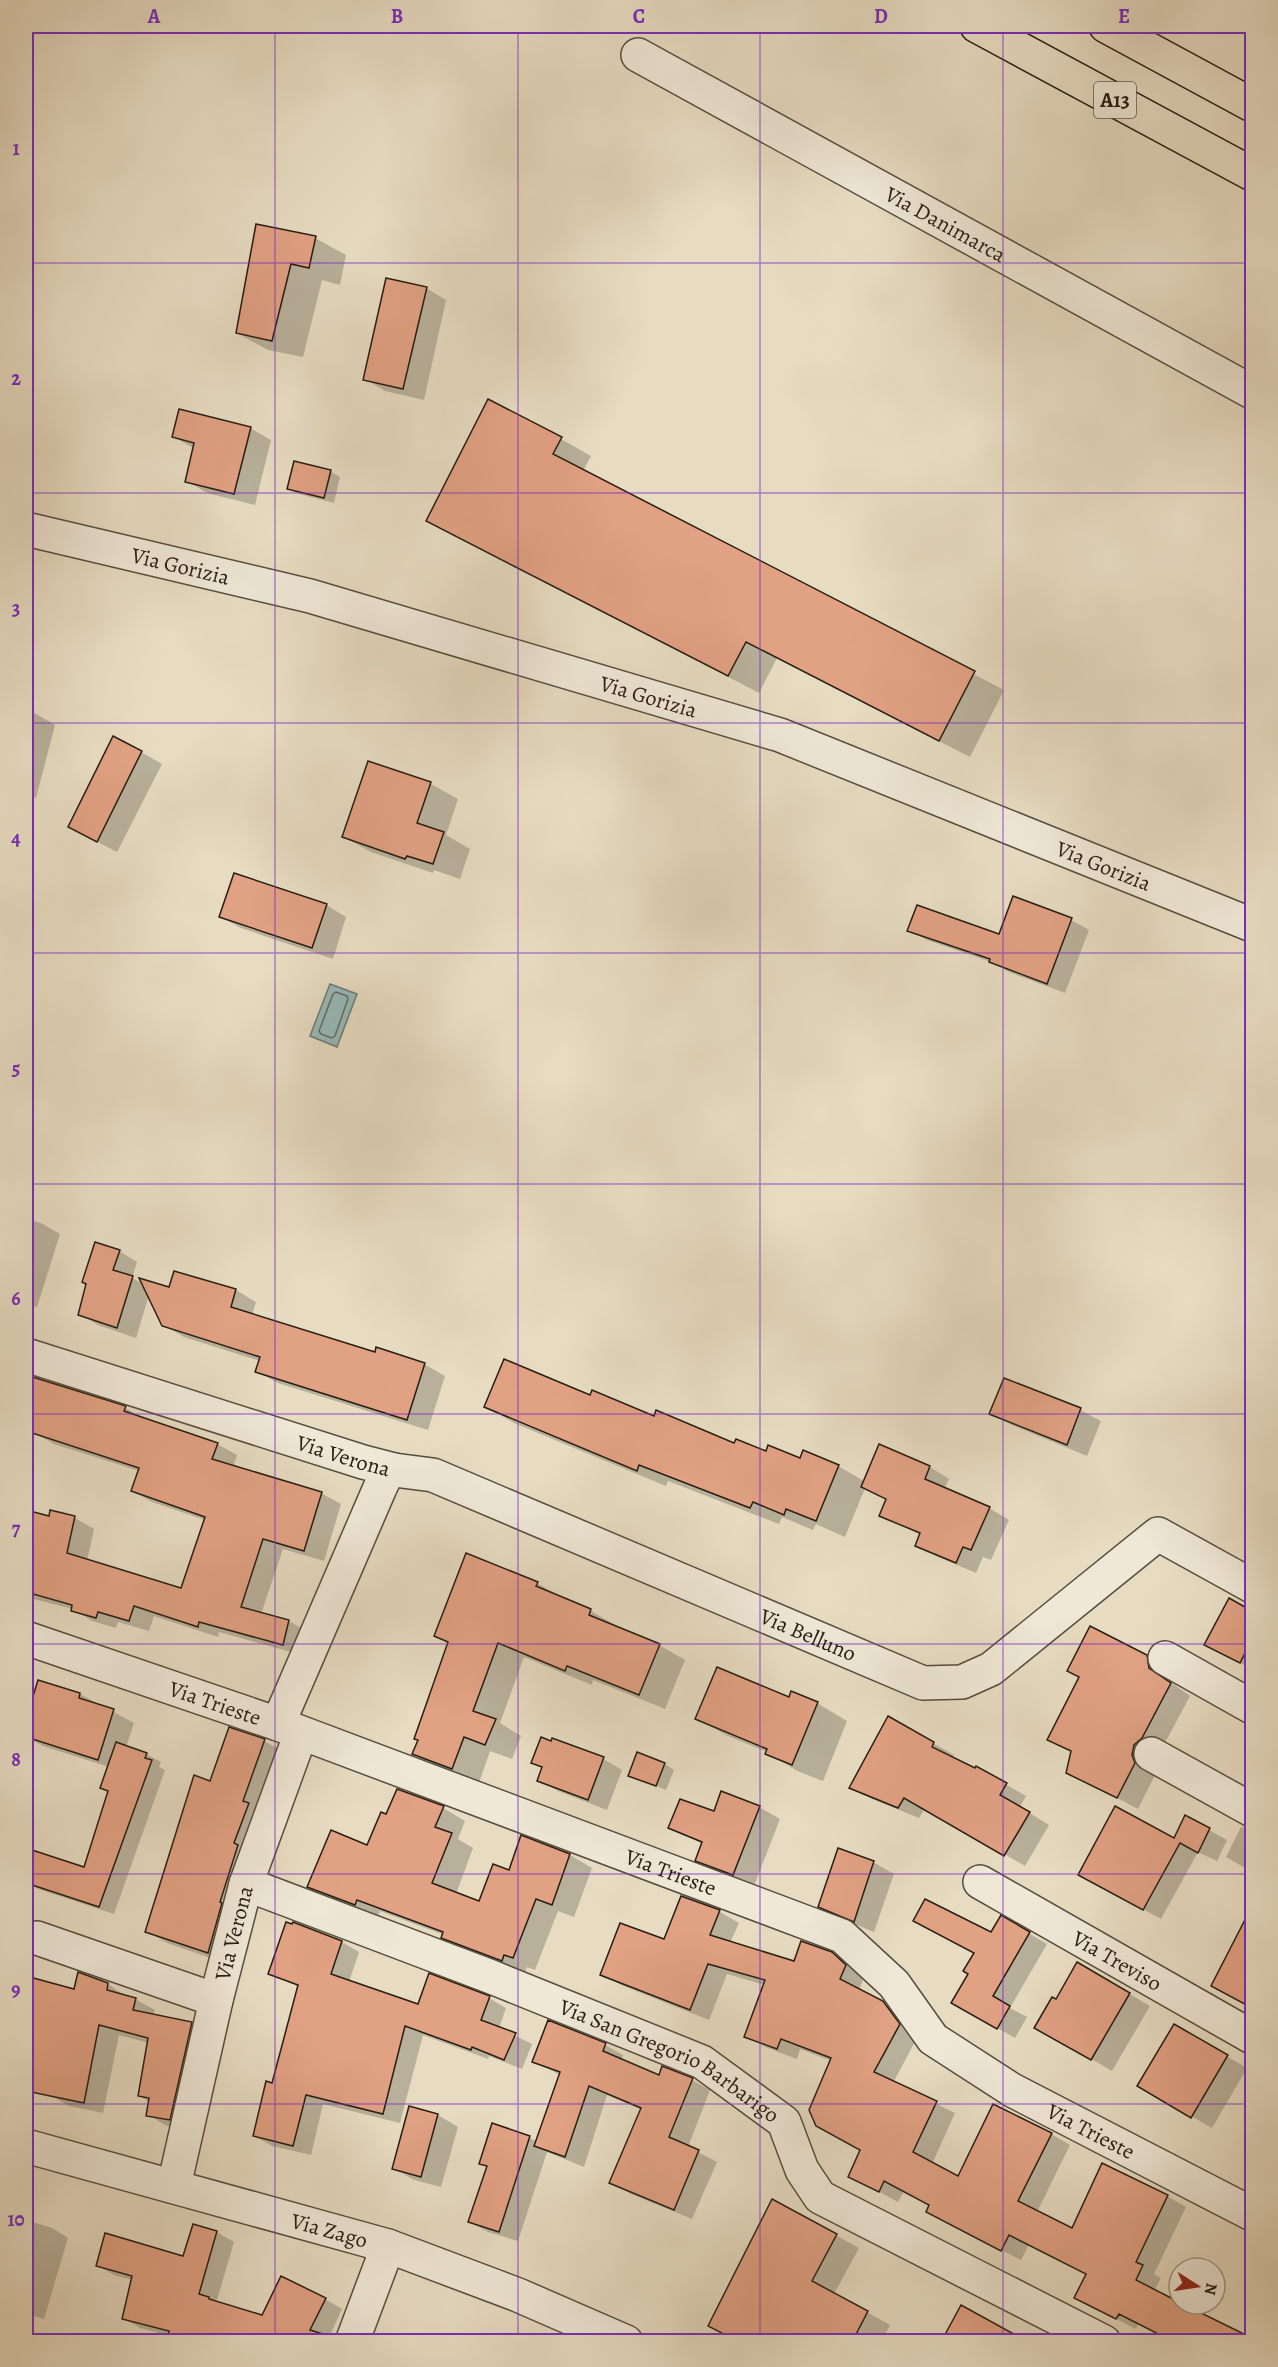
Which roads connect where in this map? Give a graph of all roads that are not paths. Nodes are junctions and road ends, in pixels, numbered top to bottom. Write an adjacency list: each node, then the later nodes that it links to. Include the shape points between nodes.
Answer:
1 (977, 26): 5 (highway, A13)
2 (1106, 26): 4 (highway)
3 (638, 55): 6 (street, Via Danimarca)
4 (1252, 105)
5 (1252, 174)
6 (1252, 392)
7 (26, 529): 8 (street, Via Gorizia, via 310,596 780,735)
8 (1252, 925)
9 (26, 1355): 10 (street, Via Verona)
10 (394, 1470): 11 (street, Via Belluno, via 433,1475 922,1683 962,1682 991,1669 1158,1533); 15 (street, Via Verona, via 382,1484)
11 (1252, 1586)
12 (26, 1638): 15 (street, Via Trieste)
13 (1165, 1658): 14 (street)
14 (1252, 1707)
15 (290, 1728): 19 (street, Via Verona); 25 (street, Via Trieste, via 842,1936 894,1984 933,2039 1012,2090)
16 (1151, 1754): 17 (street)
17 (1252, 1810)
18 (980, 1882): 22 (street, Via Treviso)
19 (246, 1884): 21 (street, Via Verona); 29 (street, Via San Gregorio Barbarigo, via 702,2062 784,2122 802,2170 820,2197)
20 (37, 1938): 21 (street, Via Verona)
21 (216, 2000): 24 (street, Via Verona)
22 (1252, 2037)
23 (26, 2146): 24 (street, Via Zago)
24 (174, 2186): 26 (street, Via Zago)
25 (1252, 2214)
26 (388, 2246): 27 (street); 28 (street, Via Zago, via 518,2295)
27 (352, 2342)
28 (626, 2342)
29 (1104, 2342)

